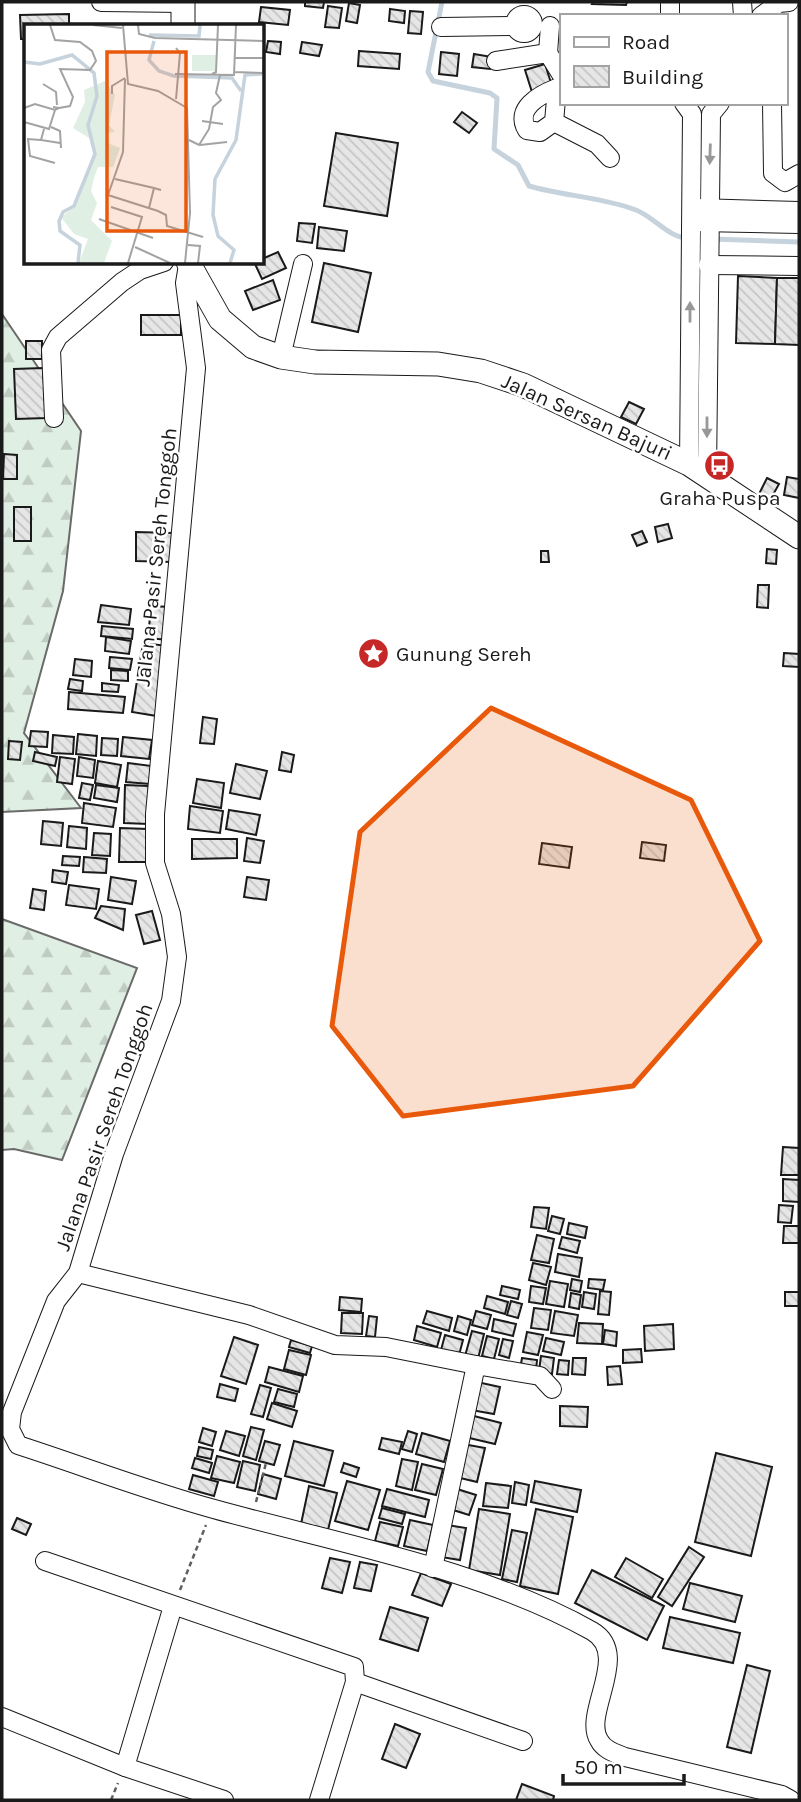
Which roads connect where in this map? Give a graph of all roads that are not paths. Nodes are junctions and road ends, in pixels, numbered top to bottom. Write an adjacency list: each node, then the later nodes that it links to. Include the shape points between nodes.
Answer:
1 (101, 2): 2 (street)
2 (183, 2): 4 (main road)
3 (535, 19): 5 (street); 6 (street)
4 (183, 24)
5 (441, 27)
6 (548, 53): 7 (street); 8 (street)
7 (496, 61)
8 (560, 81): 12 (street); 12 (street, via 529,104 522,122 526,130 538,133)
9 (772, 105): 14 (street, via 774,173 785,182)
10 (688, 108): 11 (street); 16 (street)
11 (716, 109): 16 (street, one-way to 16)
12 (554, 122): 13 (street, via 597,144)
13 (610, 158)
14 (799, 174)
15 (799, 211): 16 (street)
16 (699, 215): 17 (street); 21 (street); 25 (street, one-way to 16)
17 (799, 224)
18 (157, 264): 24 (street, via 122,282 58,337 51,350)
19 (188, 264): 23 (main road, Jalan Sersan Bajuri, via 220,318 253,347); 27 (street, Jalana Pasir Sereh Tonggoh, via 185,283 195,381 155,814 155,863 171,914 177,957 171,1001 114,1154)
20 (303, 264): 23 (street)
21 (708, 265): 22 (street); 25 (street, one-way to 25)
22 (799, 266)
23 (281, 357): 25 (main road, Jalan Sersan Bajuri, via 438,364 481,371 523,385)
24 (54, 418)
25 (698, 469): 26 (main road, Jalan Sersan Bajuri)
26 (799, 537)
27 (78, 1273): 28 (street, via 248,1315 335,1345 386,1347); 31 (street, Jalana Pasir Sereh Tonggoh, via 56,1301 9,1420 18,1445 211,1508)
28 (476, 1365): 29 (street, via 540,1376); 31 (street)
29 (552, 1390)
30 (45, 1560): 32 (street)
31 (433, 1568): 37 (street, Jalana Pasir Sereh Tonggoh, via 520,1598 595,1632 604,1645 607,1667 595,1730 611,1751)
32 (173, 1606): 33 (street, via 349,1664 354,1667); 36 (street)
33 (355, 1682): 35 (street); 39 (street)
34 (2, 1717): 36 (street)
35 (523, 1741)
36 (125, 1767): 38 (street)
37 (754, 1794): 40 (street, Jalana Pasir Sereh Tonggoh)
38 (224, 1800)
39 (319, 1800)
40 (791, 1800)

